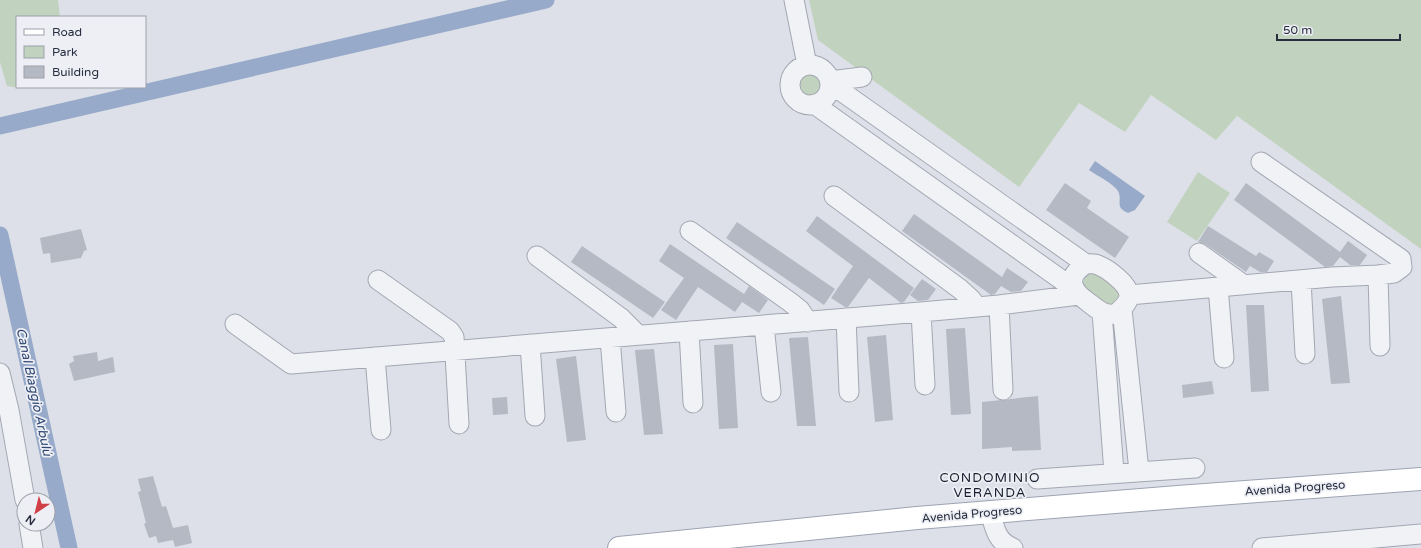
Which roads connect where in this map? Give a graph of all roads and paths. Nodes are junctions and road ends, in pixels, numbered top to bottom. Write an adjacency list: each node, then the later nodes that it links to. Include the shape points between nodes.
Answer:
1 (794, 0): 2 (street)
2 (807, 65): 4 (street, via 820,67 826,71); 5 (street, via 795,72 790,85 784,91 801,102)
3 (862, 76): 4 (street)
4 (830, 83): 5 (street, via 826,97); 11 (street)
5 (814, 104): 17 (street)
6 (1261, 162): 12 (street, via 1401,259 1402,267 1394,272)
7 (834, 196): 20 (street, via 972,299)
8 (690, 231): 24 (street, via 790,302 800,310)
9 (1199, 253): 15 (street)
10 (537, 256): 28 (street, via 621,318)
11 (1086, 264): 17 (street, via 1076,272 1072,281); 18 (street, via 1099,265 1122,281)
12 (1378, 275): 14 (street); 31 (street)
13 (378, 280): 32 (street, via 450,331 454,337)
14 (1301, 280): 15 (street); 33 (street)
15 (1244, 285): 16 (street)
16 (1218, 287): 18 (street); 35 (street)
17 (1076, 292): 19 (street); 22 (street)
18 (1126, 302): 22 (street, via 1116,314); 48 (street, via 1122,314)
19 (999, 305): 20 (street); 38 (street)
20 (977, 307): 21 (street)
21 (921, 312): 23 (street); 37 (street)
22 (1102, 312): 49 (street)
23 (846, 318): 24 (street); 40 (street)
24 (808, 322): 26 (street)
25 (235, 324): 34 (street, via 291,364)
26 (764, 325): 27 (street); 39 (street)
27 (689, 331): 28 (street); 41 (street)
28 (638, 335): 29 (street)
29 (610, 338): 30 (street); 42 (street)
30 (530, 344): 32 (street); 43 (street)
31 (1380, 346)
32 (456, 350): 34 (street); 44 (street)
33 (1305, 354)
34 (375, 357): 45 (street)
35 (1224, 358)
36 (0, 374): 53 (street, via 9,410)
37 (925, 385)
38 (1003, 390)
39 (770, 392)
40 (849, 392)
41 (693, 403)
42 (616, 412)
43 (535, 416)
44 (459, 424)
45 (381, 430)
46 (1196, 468): 47 (street)
47 (1175, 469): 48 (street); 54 (street)
48 (1139, 471): 49 (street)
49 (1114, 473): 50 (street)
50 (1077, 476): 51 (street); 55 (street)
51 (1037, 479)
52 (1421, 479): 54 (main road, Avenida Progreso)
53 (23, 492)
54 (1178, 497): 55 (main road, Avenida Progreso)
55 (1079, 505): 56 (main road, Avenida Progreso)
56 (990, 512): 61 (main road, Avenida Progreso); 62 (street, via 998,538)
57 (30, 532): 60 (street)
58 (1421, 534): 59 (street)
59 (1298, 546): 63 (street)
60 (33, 548)
61 (619, 548)
62 (1012, 548)
63 (1262, 548)

